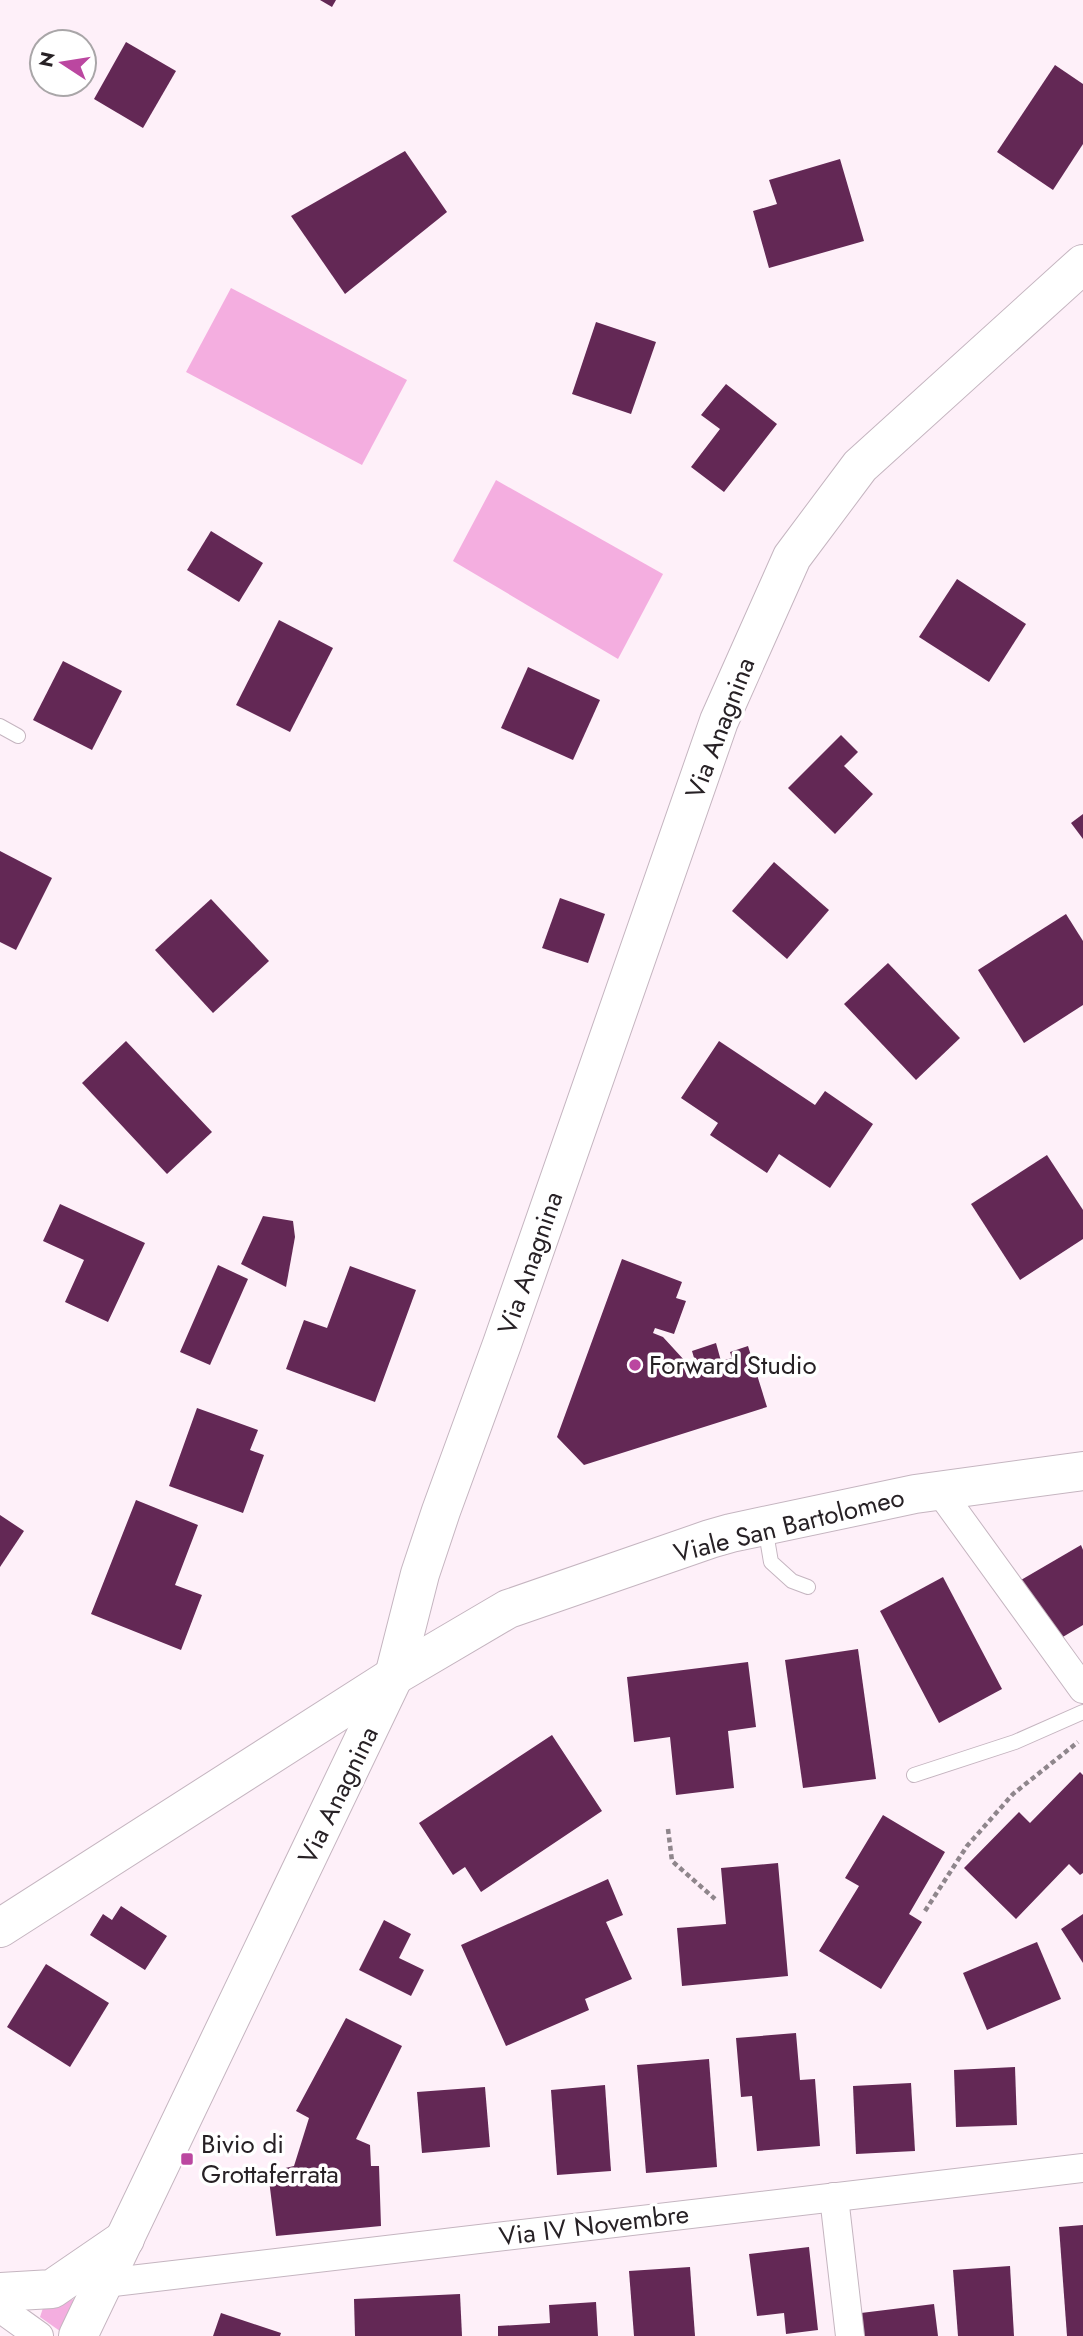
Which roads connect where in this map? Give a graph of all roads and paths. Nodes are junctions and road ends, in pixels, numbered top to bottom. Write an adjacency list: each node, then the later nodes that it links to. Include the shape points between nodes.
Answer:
1 (1083, 264): 8 (main road, Via Anagnina, via 860,467 792,557 719,721 441,1511)
2 (0, 726): 3 (lane)
3 (18, 736)
4 (1083, 1471): 5 (main road, Viale San Bartolomeo)
5 (939, 1490): 6 (main road, Viale San Bartolomeo); 9 (street)
6 (765, 1526): 7 (lane, via 771,1562 792,1581); 8 (main road, Viale San Bartolomeo, via 710,1539 508,1609)
7 (808, 1587)
8 (394, 1676): 12 (main road, Viale San Bartolomeo); 14 (main road, Via Anagnina)
9 (1083, 1689)
10 (1083, 1712): 13 (lane, via 1015,1742)
11 (1083, 1739): 17 (path, via 1013,1794 967,1846)
12 (294, 1740): 14 (main road, via 308,1741 328,1754 334,1765); 18 (main road, Viale San Bartolomeo)
13 (914, 1775)
14 (336, 1797): 21 (main road, Via Anagnina)
15 (668, 1829): 16 (path, via 672,1861)
16 (715, 1899)
17 (925, 1911)
18 (0, 1928)
19 (1083, 2168): 20 (street, Via IV Novembre)
20 (834, 2197): 22 (street, Via IV Novembre); 27 (street)
21 (127, 2237): 22 (main road, Via Anagnina); 23 (main road, via 52,2289)
22 (105, 2283): 26 (main road, Via Anagnina)
23 (0, 2292)
24 (0, 2308): 25 (street)
25 (39, 2336)
26 (78, 2336)
27 (849, 2336)

